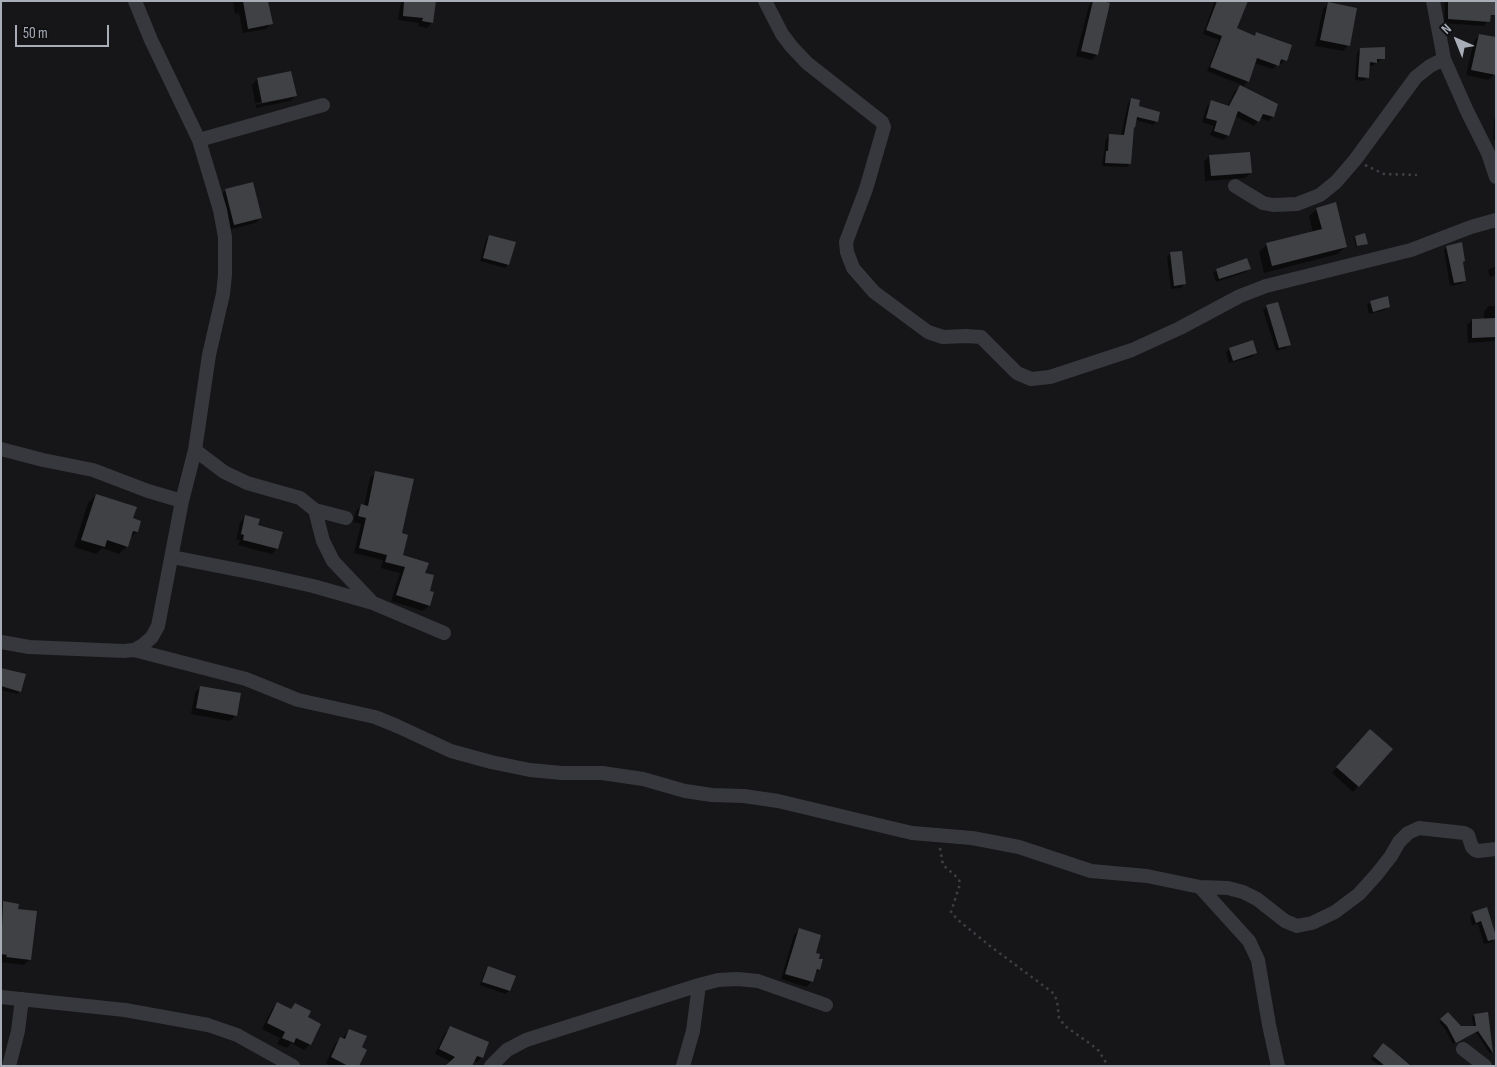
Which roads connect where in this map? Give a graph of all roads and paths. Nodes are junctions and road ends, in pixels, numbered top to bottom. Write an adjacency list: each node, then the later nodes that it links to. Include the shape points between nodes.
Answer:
1 (135, 1): 6 (street)
2 (765, 1): 11 (street, via 782,34 807,63 882,122 884,127 846,242 853,268 874,292 928,332 943,336 981,337 1017,373 1031,379 1050,377 1132,350 1266,286 1412,250)
3 (1433, 1): 4 (street)
4 (1444, 59): 7 (street, via 1416,77); 9 (street)
5 (323, 105): 6 (street)
6 (198, 140): 13 (street, via 220,210 226,252 223,294 209,355)
7 (1355, 160): 8 (path, via 1384,174); 10 (street, via 1327,190 1297,204 1263,203)
8 (1417, 175)
9 (1496, 177)
10 (1235, 186)
11 (1496, 220)
12 (1, 449): 14 (street, via 93,470)
13 (195, 450): 14 (street); 15 (street, via 247,484 300,498)
14 (182, 500): 17 (street)
15 (315, 510): 16 (street); 18 (street, via 323,541 333,561)
16 (346, 518)
17 (172, 557): 18 (street, via 268,576); 21 (street, via 158,626 152,637)
18 (374, 603): 19 (street)
19 (444, 633)
20 (1, 642): 21 (street, via 29,647)
21 (134, 650): 22 (street, via 246,679 298,700 375,717 451,751 491,762 530,770 602,773 643,779 712,795 778,800 912,833)
22 (938, 836): 24 (street, via 972,838 1019,847 1091,871 1147,876); 34 (path, via 943,865 960,884 951,912 1052,992 1057,1000 1059,1018 1065,1026 1092,1045)
23 (1496, 849): 24 (street, via 1475,850 1464,833 1419,828 1399,842 1359,894 1335,912 1297,926 1243,892)
24 (1200, 887): 35 (street, via 1248,941 1258,960)
25 (699, 985): 28 (street, via 738,978); 32 (street, via 526,1040 507,1050); 33 (street, via 693,1031)
26 (1, 997): 27 (street)
27 (22, 1000): 30 (street); 31 (street, via 125,1010 208,1025 237,1035)
28 (826, 1005)
29 (1463, 1049): 36 (street)
30 (9, 1066)
31 (293, 1066)
32 (491, 1066)
33 (683, 1066)
34 (1108, 1066)
35 (1278, 1066)
36 (1485, 1066)

